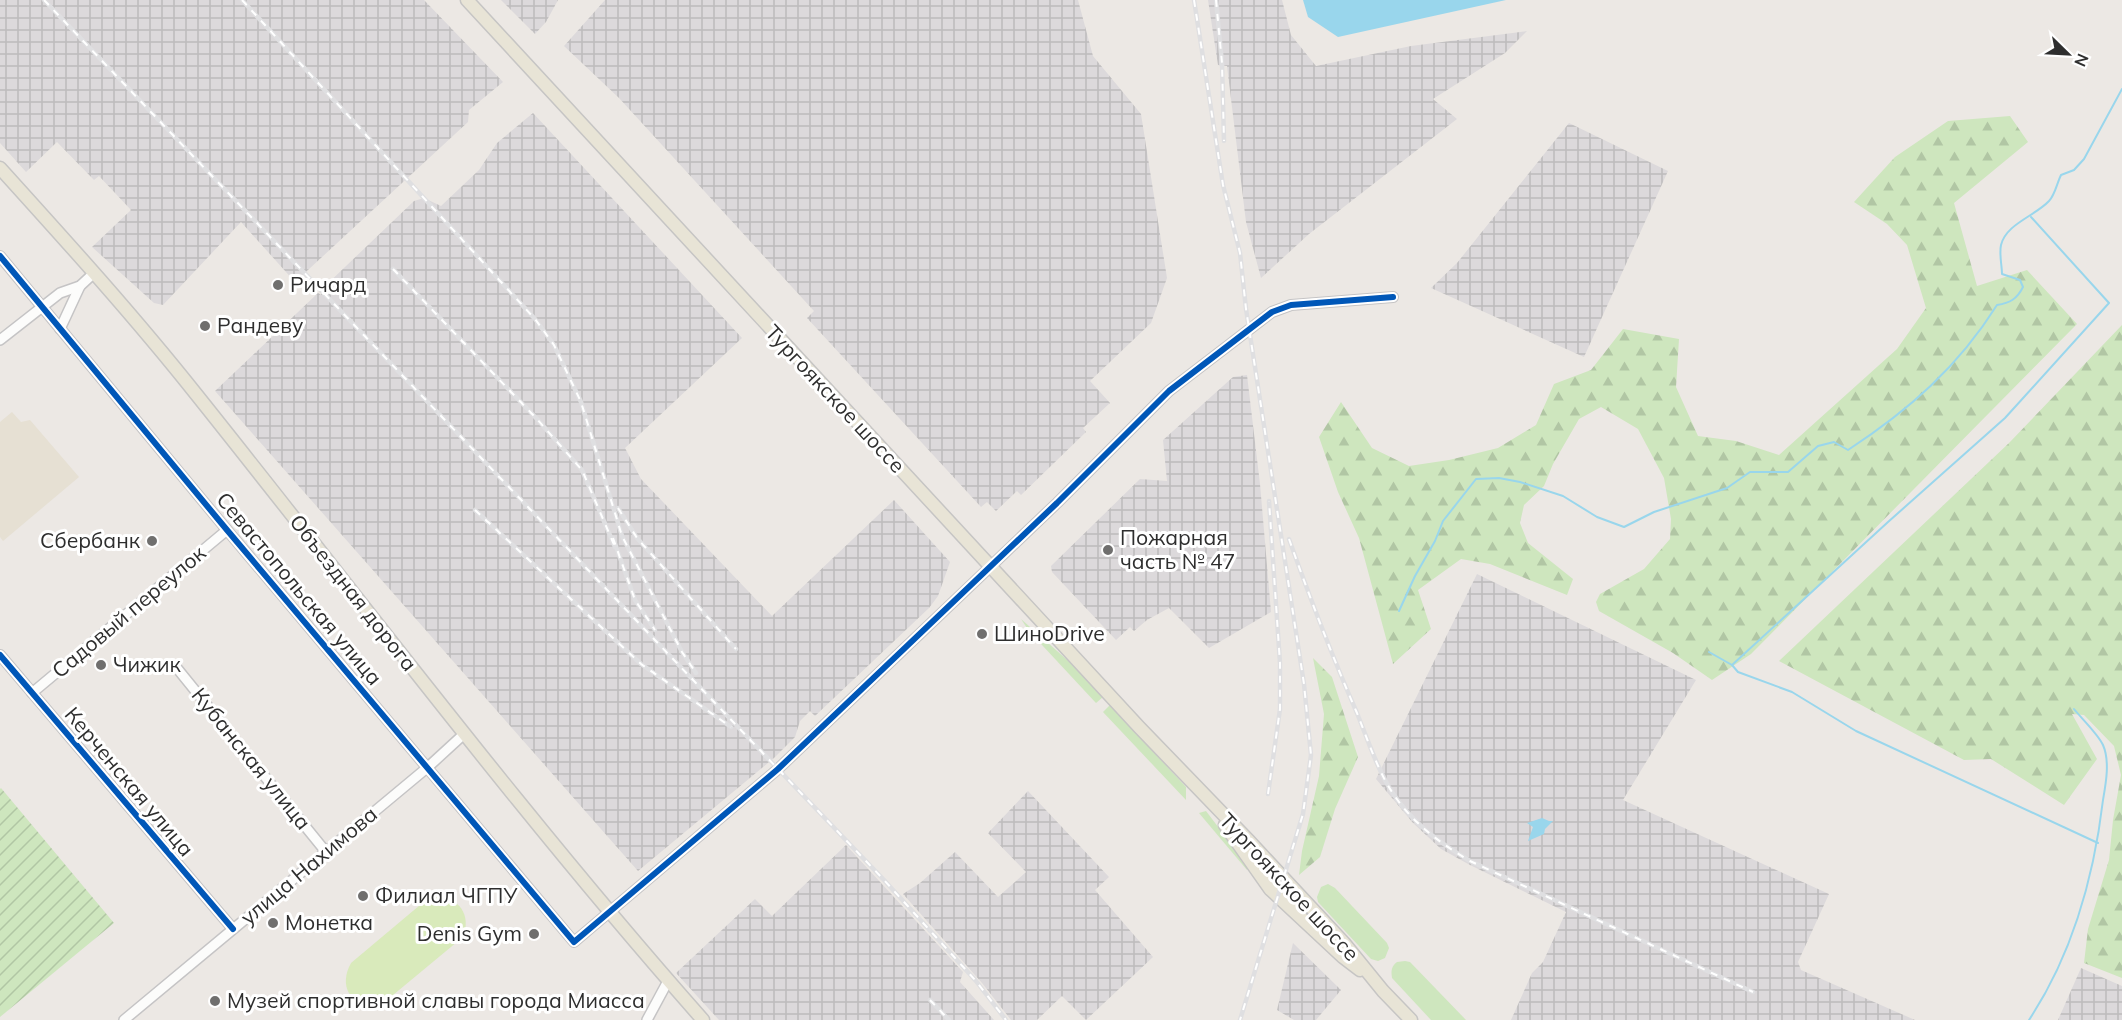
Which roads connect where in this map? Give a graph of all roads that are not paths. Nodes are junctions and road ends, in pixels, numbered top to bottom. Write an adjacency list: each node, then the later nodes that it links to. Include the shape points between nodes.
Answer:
1 (467, 0): 11 (main road, Тургоякское шоссе)
2 (0, 168): 4 (main road, Объездная дорога)
3 (0, 256): 7 (street, Севастопольская улица)
4 (94, 273): 5 (street); 15 (main road, Объездная дорога, via 195,392)
5 (80, 286): 7 (street, via 60,293); 8 (street)
6 (1393, 297): 11 (street, via 1291,304 1272,312 1168,391)
7 (42, 307): 8 (street, Севастопольская улица); 9 (street)
8 (60, 329): 10 (street, Севастопольская улица)
9 (0, 340)
10 (227, 531): 14 (street, Садовый переулок); 16 (street, Севастопольская улица)
11 (990, 566): 18 (street, via 778,770); 24 (main road, Тургоякское шоссе, via 1204,796 1270,889 1342,957 1373,979)
12 (0, 655): 14 (street, Керченская улица)
13 (176, 667): 17 (street, Кубанская улица)
14 (32, 693): 19 (street, Керченская улица)
15 (464, 734): 16 (street, улица Нахимова); 18 (main road, Объездная дорога)
16 (428, 767): 17 (street, улица Нахимова); 18 (street, Севастопольская улица, via 574,942)
17 (326, 852): 19 (street, улица Нахимова)
18 (610, 913): 20 (main road, Объездная дорога)
19 (233, 929): 21 (street, улица Нахимова)
20 (668, 981): 22 (street); 23 (main road, Объездная дорога)
21 (124, 1020)
22 (647, 1020)
23 (703, 1020)
24 (1411, 1020)

